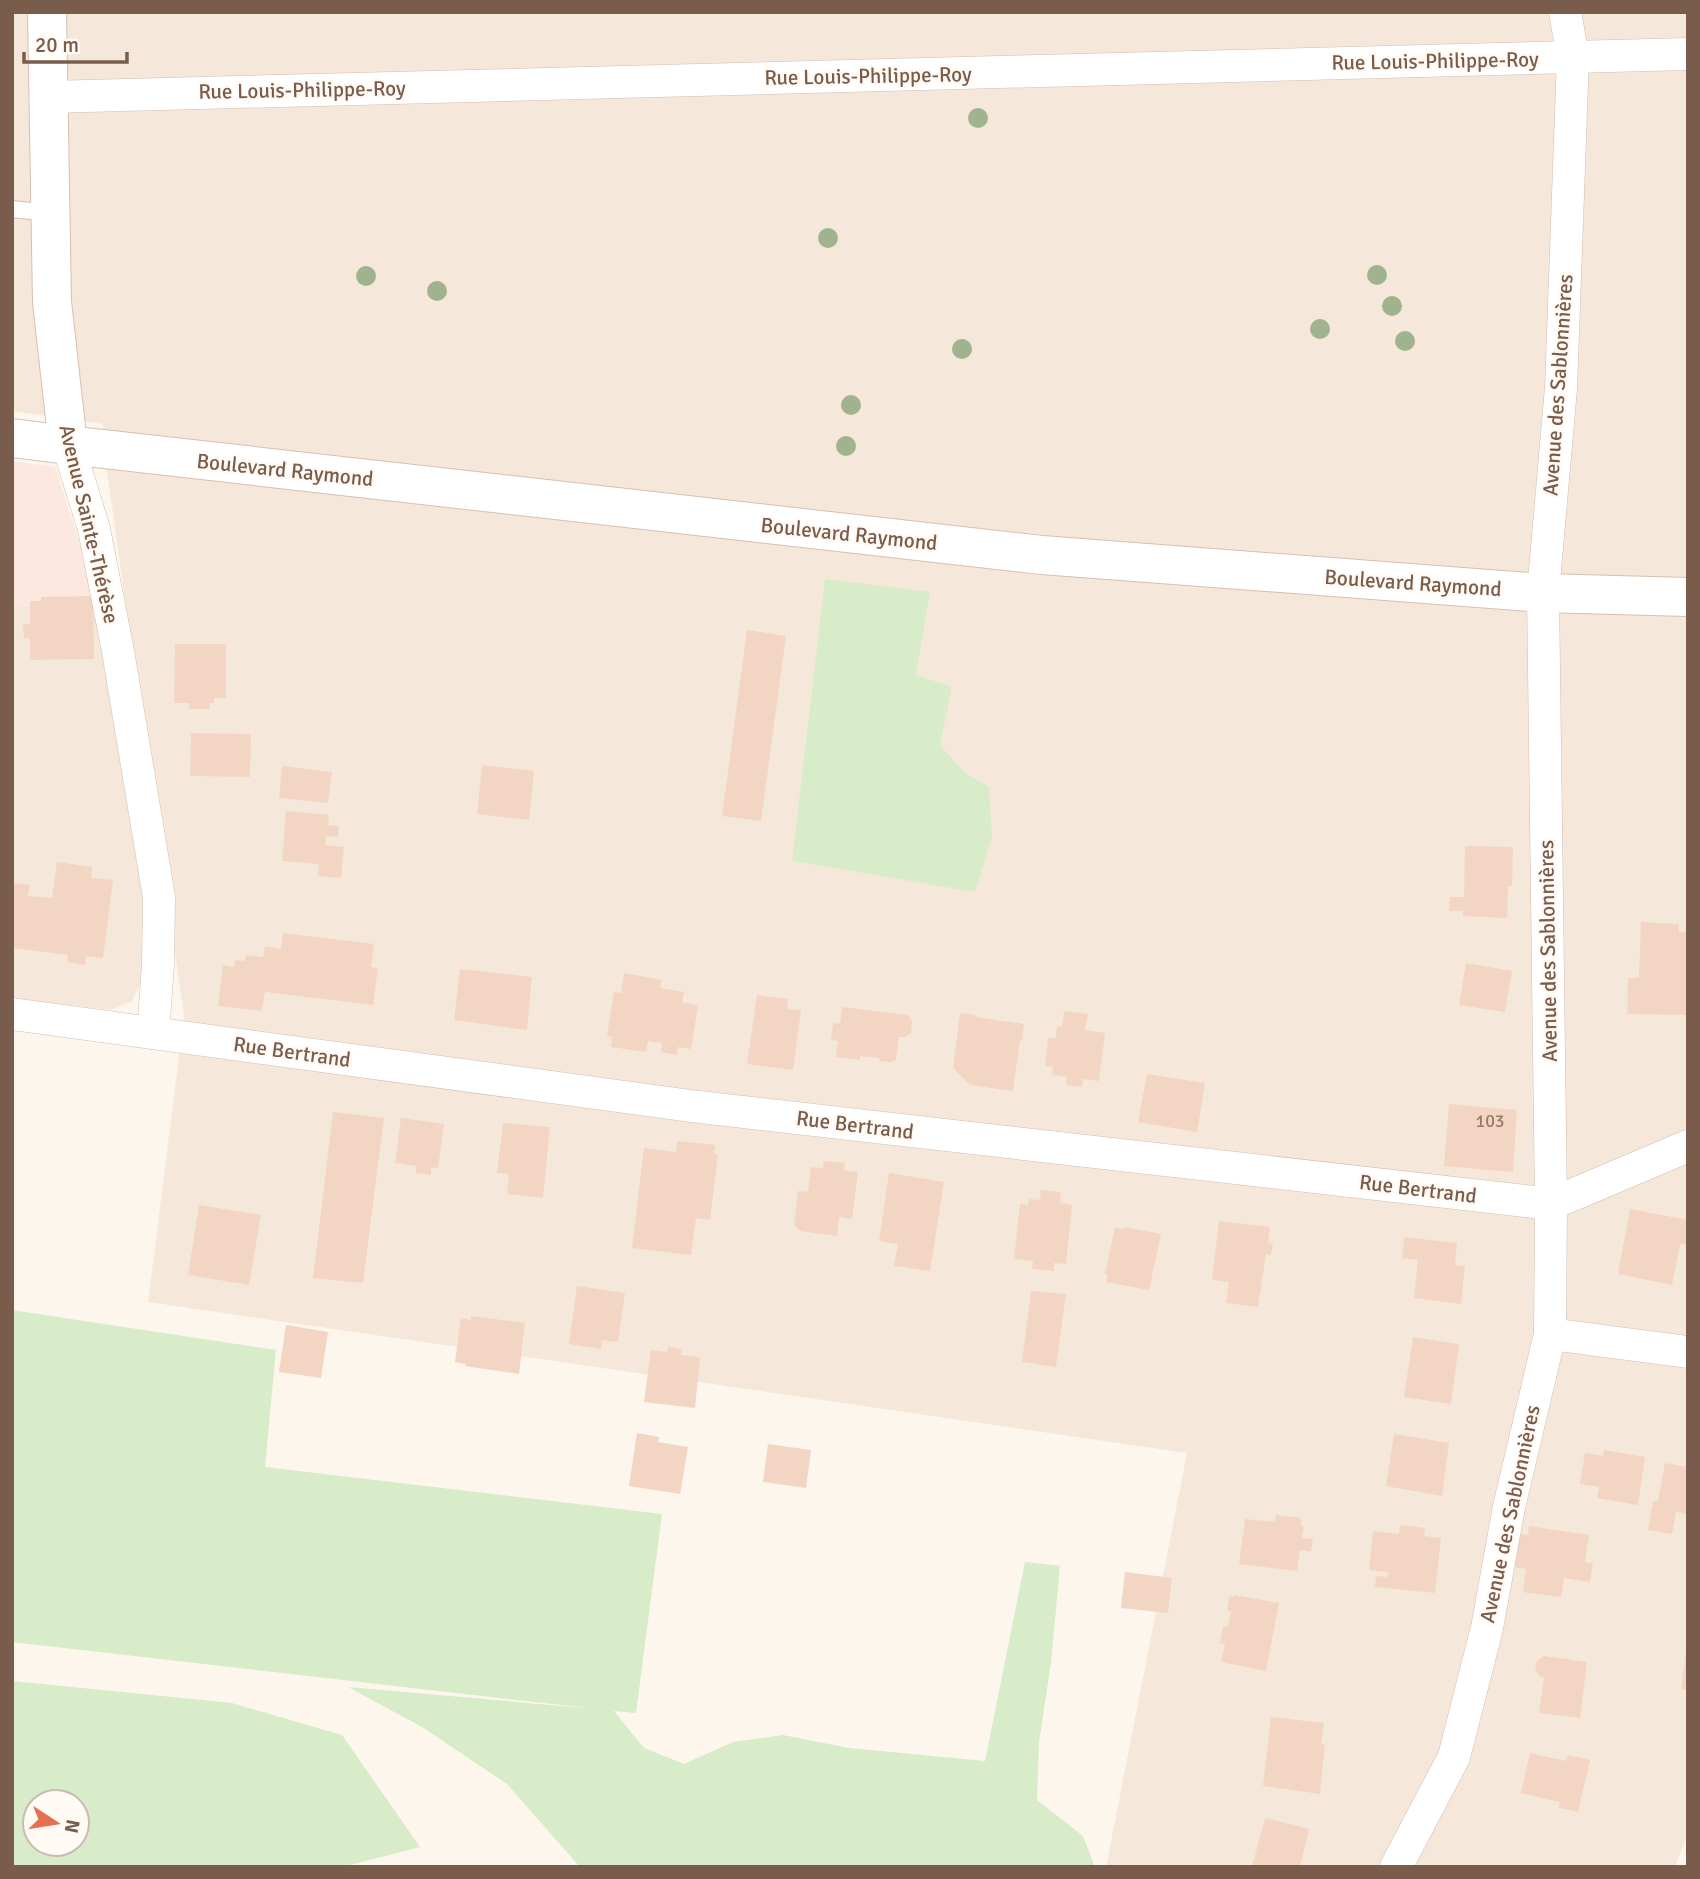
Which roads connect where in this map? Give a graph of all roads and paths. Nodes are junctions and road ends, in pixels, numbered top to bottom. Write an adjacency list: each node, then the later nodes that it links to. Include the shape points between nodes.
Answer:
1 (47, 12): 5 (street, Avenue Sainte-Thérèse)
2 (1565, 12): 4 (street, Avenue des Sablonnières)
3 (1688, 54): 4 (street, Rue Louis-Philippe-Roy)
4 (1573, 57): 5 (street, Rue Louis-Philippe-Roy); 10 (street, Avenue des Sablonnières, via 1561,388)
5 (49, 97): 7 (street, Avenue Sainte-Thérèse)
6 (12, 209): 7 (lane)
7 (51, 214): 9 (street, Avenue Sainte-Thérèse, via 52,302)
8 (12, 438): 9 (street, Boulevard Raymond)
9 (68, 446): 10 (street, Boulevard Raymond, via 1042,555); 13 (street, Avenue Sainte-Thérèse, via 94,529 159,897)
10 (1543, 593): 11 (street, Boulevard Raymond); 15 (street, Avenue des Sablonnières)
11 (1688, 597)
12 (12, 1014): 13 (street, Rue Bertrand)
13 (153, 1033): 15 (street, Rue Bertrand, via 691,1106)
14 (1688, 1146): 15 (street, Rue Bertrand)
15 (1551, 1204): 16 (street, Avenue des Sablonnières)
16 (1550, 1334): 17 (street); 18 (street, Avenue des Sablonnières, via 1509,1507 1487,1628 1454,1757)
17 (1688, 1352)
18 (1396, 1867)

